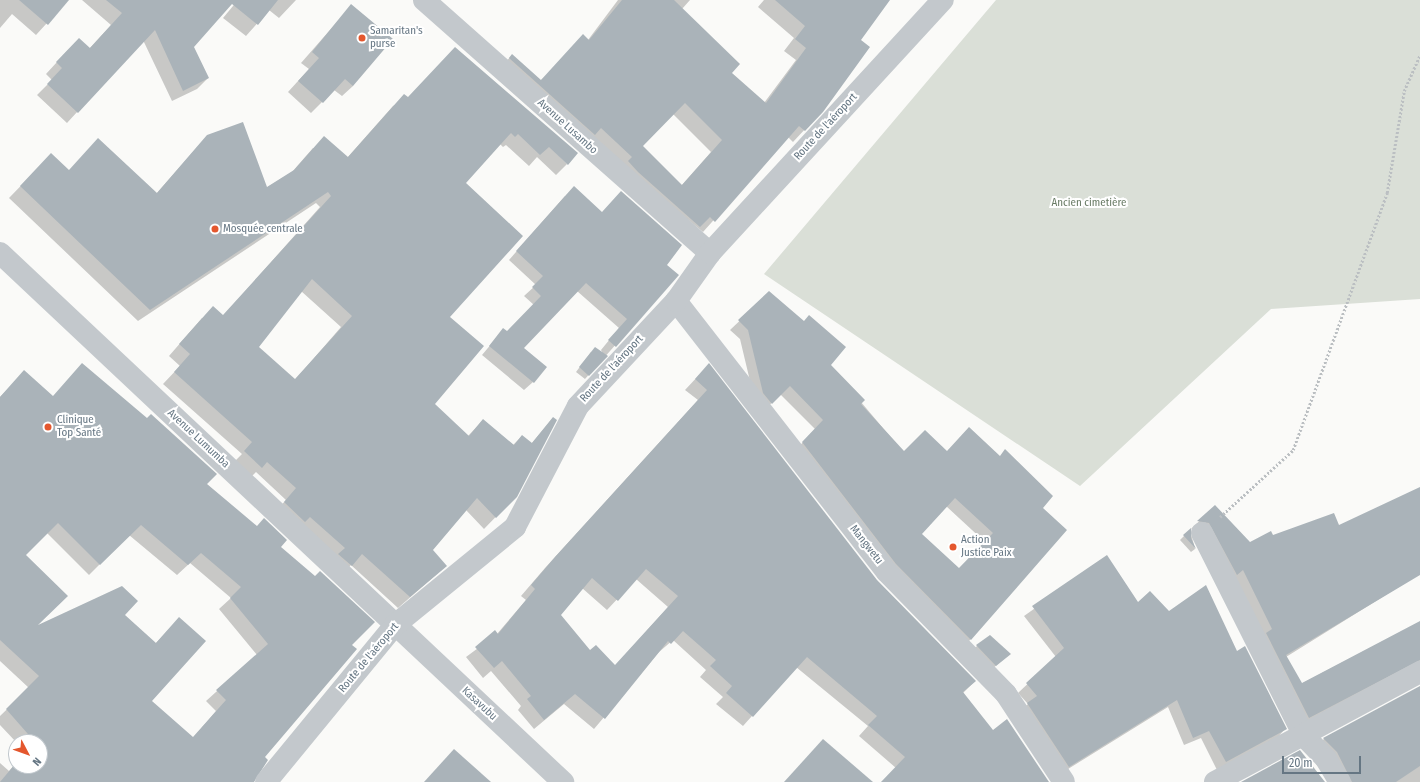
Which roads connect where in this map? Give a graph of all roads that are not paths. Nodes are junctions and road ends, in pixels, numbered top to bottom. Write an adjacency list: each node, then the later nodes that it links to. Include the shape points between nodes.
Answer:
1 (424, 0): 4 (street, Avenue Lusambo)
2 (943, 0): 4 (street, Route de l'aéroport)
3 (0, 253): 7 (street, Avenue Lumumba)
4 (710, 253): 5 (street, Route de l'aéroport)
5 (676, 301): 7 (street, Route de l'aéroport, via 578,406 515,527); 12 (street, Mangwetu, via 887,572 1006,694)
6 (1202, 533): 9 (street)
7 (395, 625): 10 (street, Route de l'aéroport); 11 (street, Kasavubu)
8 (1420, 672): 9 (street)
9 (1304, 736): 13 (street); 14 (street)
10 (266, 782)
11 (563, 782)
12 (1064, 782)
13 (1215, 782)
14 (1340, 782)

